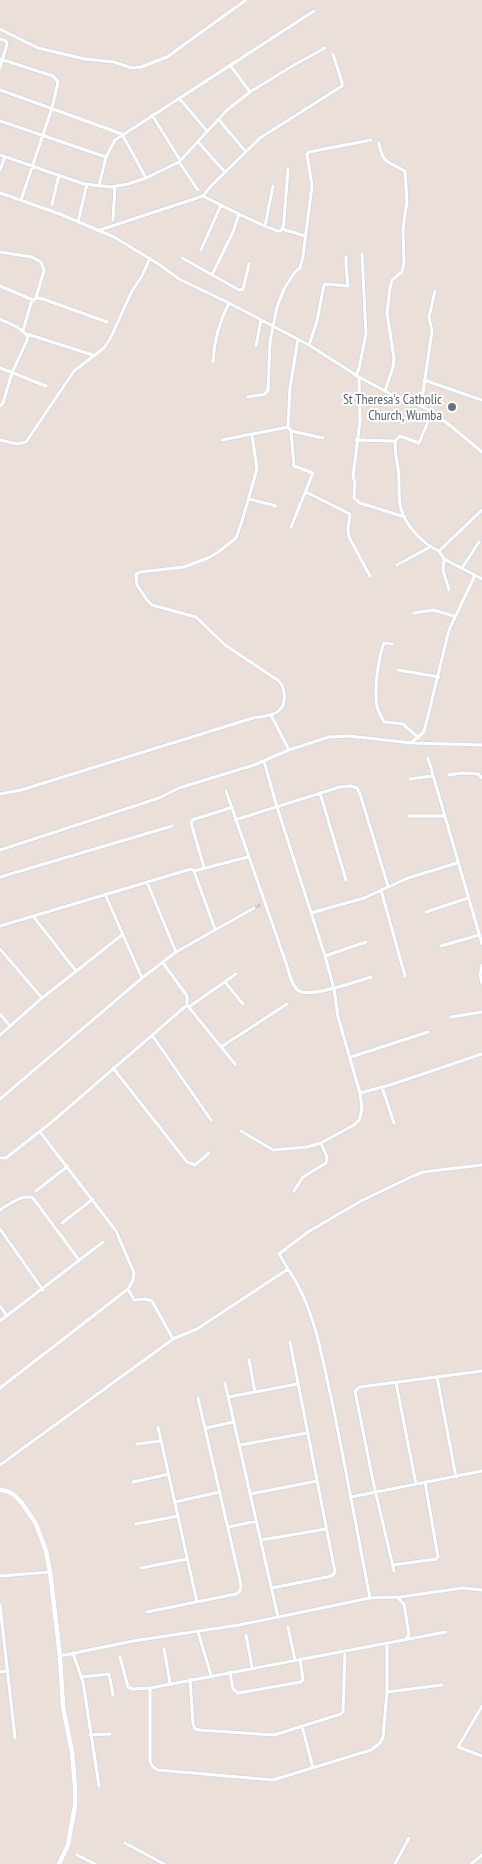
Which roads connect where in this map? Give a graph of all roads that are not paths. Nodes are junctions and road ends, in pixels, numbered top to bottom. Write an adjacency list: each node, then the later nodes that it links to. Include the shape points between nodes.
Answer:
1 (246, 0): 3 (street, via 167,57 141,68 38,48)
2 (314, 11): 8 (street)
3 (0, 30)
4 (0, 39): 7 (street, via 7,44)
5 (325, 48): 11 (street)
6 (333, 54): 23 (street, via 342,86 260,138)
7 (1, 59): 9 (street); 13 (street, via 56,78 58,82)
8 (230, 65): 11 (street); 12 (street)
9 (0, 68)
10 (0, 90): 13 (street)
11 (250, 92): 15 (street)
12 (179, 98): 14 (street); 17 (street)
13 (52, 108): 18 (street); 19 (street)
14 (152, 115): 18 (street); 27 (street)
15 (219, 120): 17 (street); 23 (street)
16 (0, 121): 19 (street)
17 (207, 131): 21 (street)
18 (122, 134): 26 (street); 33 (street)
19 (43, 137): 26 (street); 28 (street)
20 (371, 140): 50 (street, via 307,154 312,186)
21 (198, 142): 27 (street); 31 (street)
22 (379, 143): 79 (street, via 380,151 391,166 405,171 407,201 403,229 404,262 402,272 392,280 390,288 387,313 392,335 393,368)
23 (246, 152): 31 (street)
24 (0, 155): 25 (street)
25 (4, 156): 28 (street); 30 (street)
26 (106, 157): 35 (street)
27 (179, 161): 33 (street); 38 (street)
28 (32, 166): 32 (street); 41 (street)
29 (288, 168): 48 (street)
30 (0, 170)
31 (225, 172): 40 (street)
32 (59, 175): 34 (street); 42 (street)
33 (146, 178): 36 (street)
34 (87, 184): 35 (street); 46 (street)
35 (99, 186): 36 (street)
36 (115, 186): 45 (street)
37 (273, 186): 47 (street)
38 (198, 190)
39 (0, 193): 41 (street)
40 (203, 196): 43 (street); 49 (street)
41 (21, 200): 46 (street)
42 (52, 204)
43 (221, 205): 44 (street); 51 (street)
44 (239, 214): 47 (street); 58 (street)
45 (113, 220)
46 (78, 222): 49 (street)
47 (265, 226): 48 (street, via 277,231)
48 (282, 229): 50 (street)
49 (100, 231): 55 (street)
50 (305, 236): 66 (street, via 301,266 284,289)
51 (201, 250)
52 (0, 252): 61 (street, via 32,257 41,262 44,270)
53 (362, 254): 76 (street, via 366,334)
54 (346, 257): 70 (street, via 348,286 324,285)
55 (150, 258): 62 (street, via 179,279); 72 (street, via 110,339)
56 (182, 258): 58 (street)
57 (249, 264): 58 (street, via 241,290)
58 (212, 275)
59 (0, 286): 61 (street)
60 (435, 291): 77 (street, via 429,318 432,331)
61 (35, 299): 65 (street); 67 (street)
62 (229, 302): 64 (street); 73 (street, via 217,334)
63 (0, 319): 67 (street)
64 (261, 319): 66 (street); 71 (street)
65 (108, 322)
66 (273, 325): 69 (street); 80 (street, via 268,355 268,390 265,394)
67 (23, 331): 68 (street)
68 (27, 334): 72 (street); 75 (street)
69 (298, 339): 70 (street); 85 (street, via 290,388)
70 (309, 344): 76 (street)
71 (256, 346)
72 (93, 355): 88 (street, via 74,371 26,442 17,444)
73 (213, 362)
74 (0, 368): 75 (street)
75 (12, 373): 78 (street); 82 (street)
76 (357, 376): 79 (street); 90 (street, via 360,422)
77 (424, 380): 81 (street); 83 (street)
78 (46, 386)
79 (384, 391): 83 (street)
80 (248, 397)
81 (482, 400)
82 (0, 406)
83 (421, 406): 84 (street)
84 (432, 412): 91 (street, via 419,443 400,436); 92 (street)
85 (290, 429): 86 (street); 87 (street); 93 (street, via 294,466 313,473)
86 (252, 434): 89 (street); 94 (street, via 257,469)
87 (323, 438)
88 (0, 440)
89 (222, 440)
90 (356, 440): 91 (street); 97 (street, via 354,498 360,503)
91 (395, 441): 97 (street, via 400,506)
92 (482, 452)
93 (306, 492): 98 (street); 106 (street, via 350,514 349,537)
94 (249, 499): 95 (street); 114 (street, via 236,538 217,554 184,567 140,572 136,579 141,593 152,605 196,617 225,644 280,681 284,687 284,704 281,710)
95 (276, 506)
96 (482, 510): 101 (street)
97 (405, 517): 100 (street, via 417,536)
98 (291, 527)
99 (479, 542): 104 (street)
100 (430, 547): 101 (street); 103 (street)
101 (438, 551): 102 (street)
102 (444, 559): 104 (street); 108 (street, via 443,570)
103 (397, 566)
104 (462, 568): 105 (street)
105 (475, 575): 107 (street); 110 (street)
106 (370, 576)
107 (482, 579)
108 (449, 590)
109 (414, 613): 110 (street, via 433,610)
110 (454, 616): 113 (street)
111 (392, 644): 115 (street, via 384,643 380,654 378,710 384,722 404,724)
112 (398, 670): 113 (street)
113 (439, 677): 115 (street, via 426,728)
114 (271, 715): 118 (street); 127 (street)
115 (419, 738): 116 (street)
116 (412, 743): 117 (street); 118 (street, via 338,736)
117 (482, 745)
118 (289, 750): 120 (street)
119 (428, 758): 122 (street)
120 (264, 761): 128 (street); 134 (street)
121 (449, 775): 123 (street, via 478,774)
122 (432, 776): 124 (street); 131 (street)
123 (482, 778)
124 (410, 779)
125 (226, 791): 129 (street)
126 (320, 793): 128 (street); 140 (street); 142 (street, via 340,787 357,788)
127 (0, 794)
128 (276, 807): 132 (street); 148 (street)
129 (230, 808): 132 (street); 137 (street, via 192,820 190,826)
130 (408, 816): 131 (street)
131 (444, 816): 136 (street)
132 (235, 820): 135 (street)
133 (172, 826): 139 (street)
134 (0, 850)
135 (248, 857): 137 (street); 169 (street, via 262,904 297,989 304,993)
136 (457, 863): 142 (street); 145 (street)
137 (204, 868): 138 (street)
138 (194, 871): 141 (street, via 191,869); 151 (street)
139 (0, 878)
140 (346, 880)
141 (147, 882): 144 (street); 158 (street)
142 (388, 886): 143 (street)
143 (381, 890): 148 (street); 164 (street)
144 (105, 894): 149 (street); 153 (street)
145 (468, 898): 147 (street); 152 (street)
146 (254, 908): 151 (street)
147 (426, 912)
148 (310, 913): 159 (street)
149 (33, 916): 150 (street); 162 (street)
150 (0, 926)
151 (215, 929): 158 (street)
152 (479, 934): 155 (street); 156 (street)
153 (122, 935): 162 (street); 165 (street)
154 (366, 942): 159 (street)
155 (482, 944)
156 (441, 946)
157 (0, 949): 170 (street)
158 (176, 952): 160 (street)
159 (325, 956): 169 (street)
160 (163, 963): 165 (street); 173 (street, via 187,996)
161 (482, 965): 168 (street)
162 (76, 971): 170 (street)
163 (236, 974): 167 (street)
164 (405, 976)
165 (142, 978): 188 (street)
166 (371, 978): 169 (street)
167 (225, 982): 171 (street); 173 (street)
168 (482, 983)
169 (334, 989): 183 (street, via 338,1017)
170 (42, 998): 177 (street)
171 (243, 1004)
172 (288, 1004): 181 (street)
173 (188, 1006): 180 (street); 181 (street)
174 (482, 1012): 176 (street)
175 (0, 1014): 177 (street)
176 (450, 1017)
177 (10, 1026): 179 (street)
178 (428, 1032): 183 (street)
179 (0, 1035)
180 (152, 1035): 185 (street); 189 (street)
181 (221, 1047): 184 (street)
182 (482, 1054): 186 (street)
183 (351, 1057): 187 (street)
184 (236, 1064)
185 (113, 1068): 192 (street); 194 (street, via 186,1162 195,1165)
186 (382, 1087): 187 (street); 190 (street)
187 (360, 1093): 193 (street, via 360,1120)
188 (0, 1099)
189 (211, 1120)
190 (394, 1123)
191 (241, 1131): 193 (street, via 273,1150)
192 (40, 1132): 195 (street, via 6,1158); 197 (street)
193 (321, 1143): 199 (street, via 326,1163 303,1177)
194 (209, 1153)
195 (0, 1158)
196 (482, 1165): 206 (street, via 423,1172 361,1201 282,1250 278,1254)
197 (68, 1166): 198 (street); 200 (street)
198 (36, 1191)
199 (294, 1191)
200 (93, 1199): 202 (street); 207 (street, via 116,1231 131,1265 134,1273)
201 (0, 1210): 205 (street, via 21,1197 33,1198)
202 (62, 1223)
203 (0, 1229): 208 (street)
204 (103, 1242): 205 (street)
205 (79, 1260): 208 (street)
206 (288, 1269): 212 (street, via 197,1328); 243 (street, via 300,1285 308,1305)
207 (128, 1289): 212 (street, via 134,1300 152,1301); 220 (street)
208 (43, 1290): 210 (street)
209 (0, 1306): 210 (street)
210 (7, 1316): 211 (street)
211 (0, 1321)
212 (173, 1339): 231 (street)
213 (290, 1342): 219 (street)
214 (249, 1360): 221 (street)
215 (482, 1371): 216 (street)
216 (437, 1377): 218 (street); 234 (street)
217 (226, 1383): 223 (street)
218 (396, 1383): 238 (street); 241 (street, via 355,1390)
219 (297, 1384): 221 (street); 227 (street)
220 (0, 1388)
221 (255, 1392): 223 (street)
222 (198, 1398): 226 (street)
223 (229, 1398): 224 (street)
224 (234, 1422): 226 (street); 230 (street)
225 (158, 1427): 228 (street)
226 (206, 1428): 240 (street)
227 (307, 1433): 230 (street); 235 (street)
228 (161, 1441): 229 (street); 233 (street)
229 (137, 1444)
230 (240, 1445): 242 (street)
231 (0, 1465)
232 (482, 1471): 234 (street)
233 (169, 1474): 236 (street); 244 (street)
234 (456, 1477): 237 (street)
235 (317, 1481): 242 (street); 249 (street)
236 (132, 1482)
237 (425, 1482): 238 (street); 252 (street, via 438,1557)
238 (416, 1484): 241 (street)
239 (0, 1490): 255 (street, via 14,1495 36,1524)
240 (220, 1492): 244 (street); 248 (street)
241 (377, 1492): 243 (street); 252 (street)
242 (250, 1494): 246 (street)
243 (351, 1497): 260 (street)
244 (175, 1502): 245 (street)
245 (178, 1516): 247 (street); 251 (street)
246 (257, 1522): 248 (street); 250 (street)
247 (136, 1524)
248 (228, 1527): 261 (street, via 240,1591)
249 (326, 1529): 250 (street); 257 (street, via 334,1575)
250 (261, 1540): 257 (street)
251 (187, 1559): 253 (street); 261 (street)
252 (392, 1565): 254 (street)
253 (142, 1568)
254 (394, 1571)
255 (50, 1572): 256 (street); 274 (street)
256 (0, 1576)
257 (272, 1588): 264 (street)
258 (481, 1590): 259 (street, via 464,1588)
259 (397, 1597): 260 (street); 269 (street, via 404,1604 409,1635)
260 (370, 1598): 264 (street)
261 (197, 1602): 263 (street)
262 (0, 1605): 279 (street)
263 (148, 1612)
264 (278, 1617): 266 (street)
265 (288, 1627): 277 (street)
266 (198, 1632): 273 (street); 282 (street)
267 (446, 1632): 269 (street)
268 (246, 1635): 278 (street)
269 (406, 1640): 270 (street)
270 (387, 1643): 272 (street); 288 (street)
271 (164, 1649): 285 (street)
272 (345, 1651): 276 (street); 291 (street, via 343,1712)
273 (73, 1653): 274 (street); 283 (street)
274 (60, 1656): 302 (street, via 75,1805 68,1846)
275 (120, 1657): 287 (street, via 128,1687)
276 (300, 1658): 277 (street); 281 (street, via 303,1680 291,1684 238,1693 233,1689)
277 (295, 1660): 278 (street)
278 (252, 1667): 281 (street)
279 (8, 1671): 280 (street); 294 (street)
280 (0, 1672)
281 (230, 1672): 282 (street)
282 (211, 1675): 284 (street)
283 (81, 1677): 289 (street, via 109,1674); 293 (street)
284 (190, 1679): 285 (street); 291 (street, via 195,1729 266,1736)
285 (170, 1683): 287 (street)
286 (442, 1685): 288 (street)
287 (150, 1688): 296 (street, via 150,1762 158,1770 273,1780)
288 (387, 1692): 296 (street, via 380,1743 371,1750)
289 (113, 1695)
290 (482, 1706): 295 (street, via 458,1746)
291 (302, 1726): 296 (street)
292 (110, 1734): 293 (street)
293 (90, 1735): 297 (street)
294 (15, 1738)
295 (482, 1756)
296 (313, 1768)
297 (98, 1786)
298 (410, 1838): 305 (street)
299 (124, 1844): 304 (street)
300 (76, 1854): 303 (street)
301 (482, 1855): 306 (street)
302 (59, 1864)
303 (95, 1864)
304 (164, 1864)
305 (395, 1864)
306 (471, 1864)

